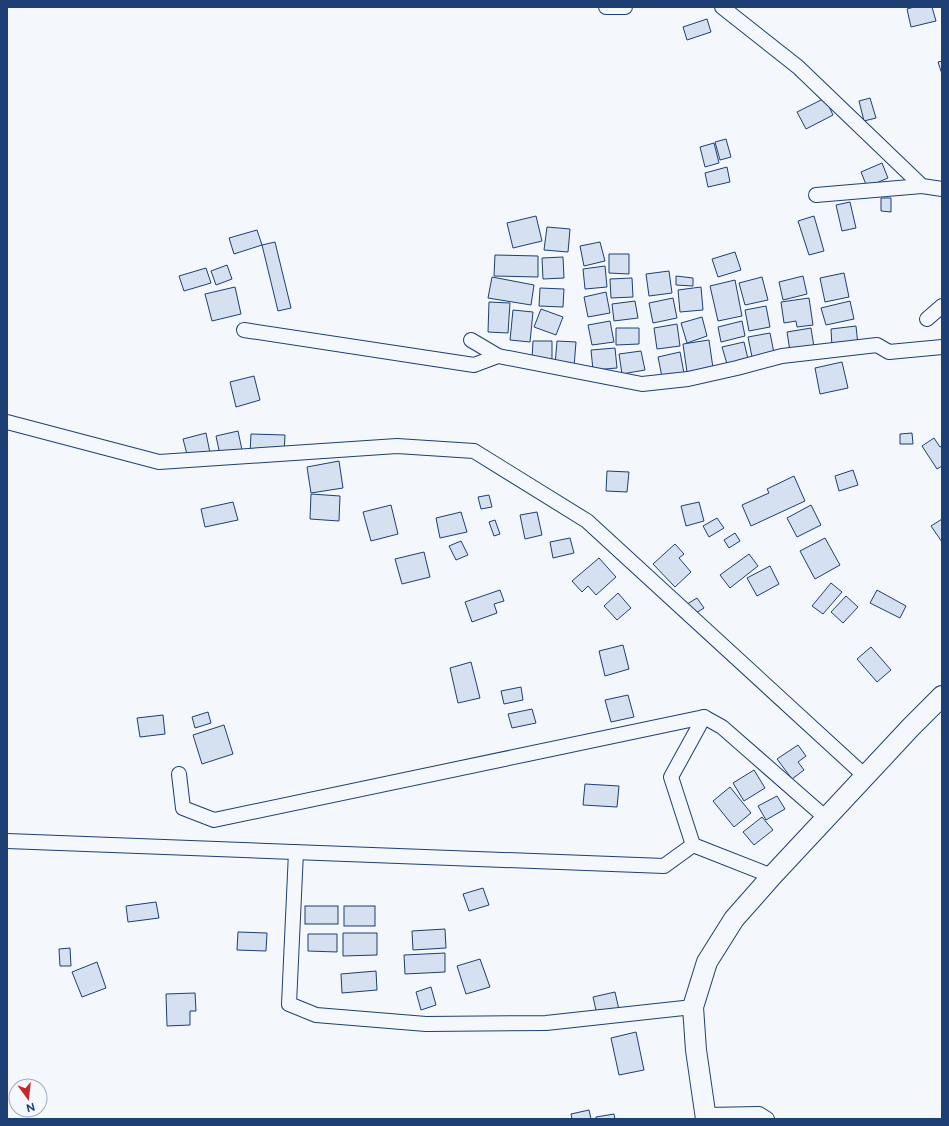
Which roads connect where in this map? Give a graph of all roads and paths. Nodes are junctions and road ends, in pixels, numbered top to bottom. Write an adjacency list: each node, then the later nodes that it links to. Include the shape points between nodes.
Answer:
1 (606, 7): 2 (street)
2 (625, 7)
3 (722, 7): 4 (street, via 798,67)
4 (922, 186): 5 (street); 6 (street)
5 (942, 189)
6 (816, 195)
7 (942, 306): 8 (street)
8 (927, 318)
9 (244, 330): 12 (street, via 474,366)
10 (471, 340): 12 (street)
11 (942, 347): 12 (street, via 889,352 877,345 782,356 688,379 642,384)
12 (498, 356)
13 (7, 422): 17 (street, via 159,462 397,446 474,451 587,521)
14 (942, 696): 17 (main road)
15 (704, 717): 16 (street, via 214,820 183,808); 18 (street, via 722,727); 20 (street, via 671,777)
16 (179, 774)
17 (865, 776): 18 (main road)
18 (826, 818): 22 (main road)
19 (7, 842): 21 (street)
20 (693, 845): 21 (street, via 664,866); 22 (street)
21 (296, 852): 23 (street, via 289,1004 316,1015 426,1024 546,1023)
22 (772, 876): 23 (main road, via 734,919 707,962)
23 (693, 1007): 24 (main road, via 696,1050)
24 (706, 1117): 25 (street, via 759,1114)
25 (767, 1119)

